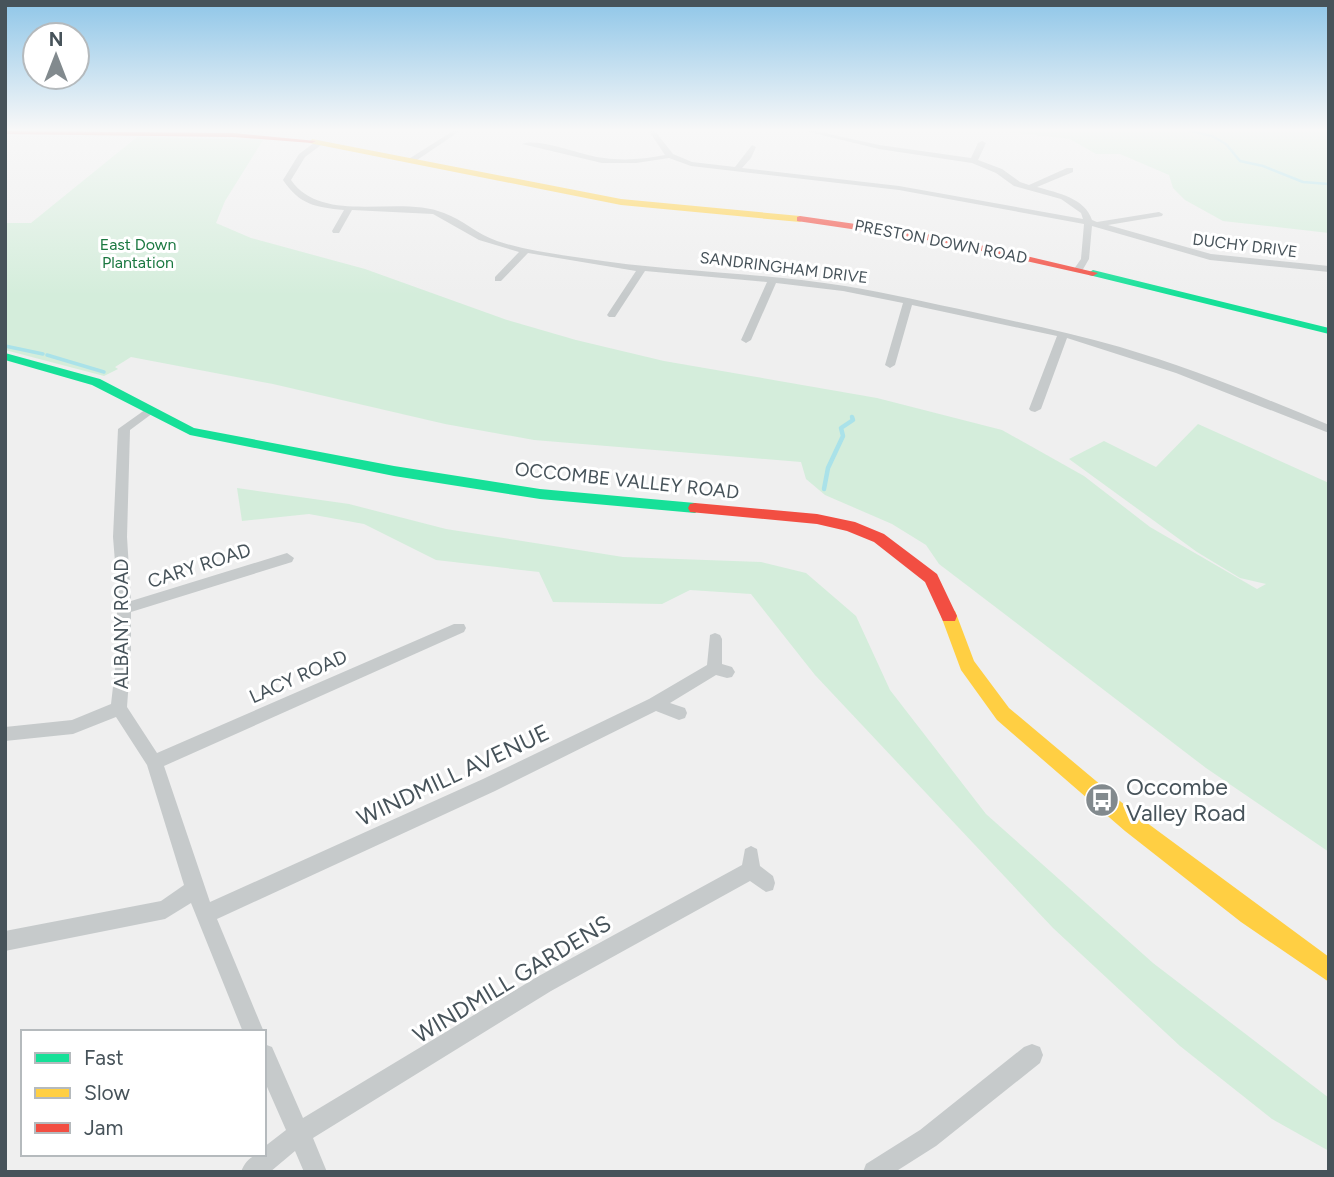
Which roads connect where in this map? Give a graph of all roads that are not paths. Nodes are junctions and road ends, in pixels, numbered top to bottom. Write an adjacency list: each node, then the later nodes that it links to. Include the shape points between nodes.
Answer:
1 (289, 186): 7 (street, SANDRINGHAM DRIVE, via 303,198)
2 (533, 186): 13 (street, PRESTON DOWN ROAD, via 585,197 864,226)
3 (880, 186): 9 (street)
4 (1025, 186): 6 (street)
5 (1034, 186): 6 (street)
6 (1029, 188): 9 (street, via 1065,197 1085,212)
7 (349, 208): 10 (street); 11 (street, SANDRINGHAM DRIVE, via 426,210 481,238)
8 (1159, 214): 9 (street)
9 (1091, 223): 13 (street); 14 (street, DUCHY DRIVE, via 1210,257)
10 (337, 231)
11 (526, 250): 12 (street, SANDRINGHAM DRIVE); 16 (street)
12 (642, 269): 15 (street, SANDRINGHAM DRIVE); 18 (street)
13 (1079, 269): 19 (street, PRESTON DOWN ROAD)
14 (1329, 270)
15 (773, 278): 17 (street, SANDRINGHAM DRIVE); 21 (street)
16 (498, 279)
17 (908, 301): 20 (street, SANDRINGHAM DRIVE); 23 (street)
18 (612, 315)
19 (1329, 331)
20 (1063, 335): 24 (street); 26 (street, SANDRINGHAM DRIVE, via 1177,369)
21 (746, 340)
22 (5, 356): 25 (street, OCCOMBE VALLEY ROAD, via 96,382)
23 (890, 365)
24 (1035, 409)
25 (149, 411): 28 (street, ALBANY ROAD, via 124,429 120,537); 40 (street, OCCOMBE VALLEY ROAD, via 190,431 394,471 540,494 817,519 879,538 930,578 967,666 1003,714 1132,824)
26 (1329, 429)
27 (287, 558): 28 (street, CARY ROAD)
28 (124, 610): 32 (street, ALBANY ROAD)
29 (459, 628): 35 (street, LACY ROAD)
30 (715, 639): 31 (street, WINDMILL AVENUE, via 720,670)
31 (655, 704): 33 (street); 38 (street, WINDMILL AVENUE)
32 (119, 708): 34 (street, via 73,727); 35 (street, ALBANY ROAD)
33 (679, 713)
34 (5, 734)
35 (154, 762): 37 (street, ALBANY ROAD)
36 (756, 870): 44 (street, WINDMILL GARDENS, via 544,984)
37 (195, 889): 38 (street, ALBANY ROAD); 39 (street, via 165,910)
38 (206, 914): 41 (street, ALBANY ROAD)
39 (5, 941)
40 (1329, 971)
41 (253, 1030)
42 (1031, 1055): 47 (street, via 928,1138)
43 (266, 1059): 44 (street)
44 (300, 1133): 45 (street, WINDMILL GARDENS); 46 (street)
45 (252, 1172)
46 (316, 1172)
47 (874, 1172)

